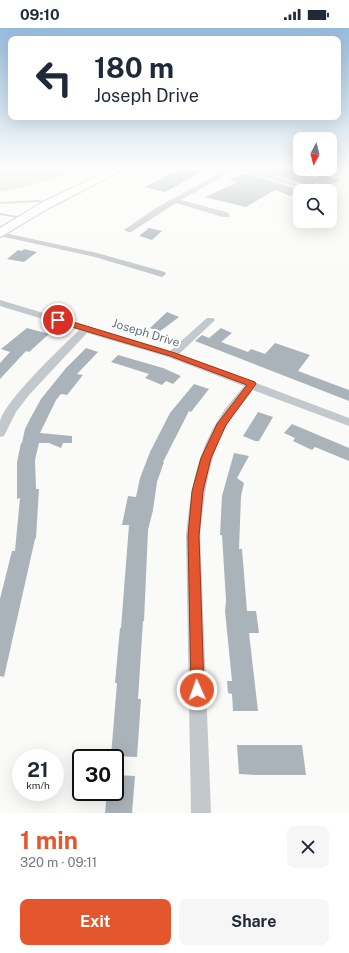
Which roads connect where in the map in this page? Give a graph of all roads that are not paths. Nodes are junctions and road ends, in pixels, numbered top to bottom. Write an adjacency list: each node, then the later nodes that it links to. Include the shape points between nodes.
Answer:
1 (46, 204): 6 (main road)
2 (171, 204): 7 (street)
3 (185, 204): 5 (street)
4 (0, 214): 6 (lane)
5 (226, 215)
6 (22, 218): 8 (main road)
7 (128, 230)
8 (0, 233): 9 (street, via 97,255)
9 (162, 274)
10 (0, 303): 12 (street, Joseph Drive)
11 (210, 320): 13 (street)
12 (86, 328): 13 (street, Joseph Drive); 16 (street, via 25,392 11,411)
13 (172, 355): 14 (street, Joseph Drive)
14 (252, 384): 15 (street, Joseph Drive); 17 (street, via 222,424 206,458 198,491 193,536)
15 (349, 422)
16 (0, 433)
17 (201, 813)

